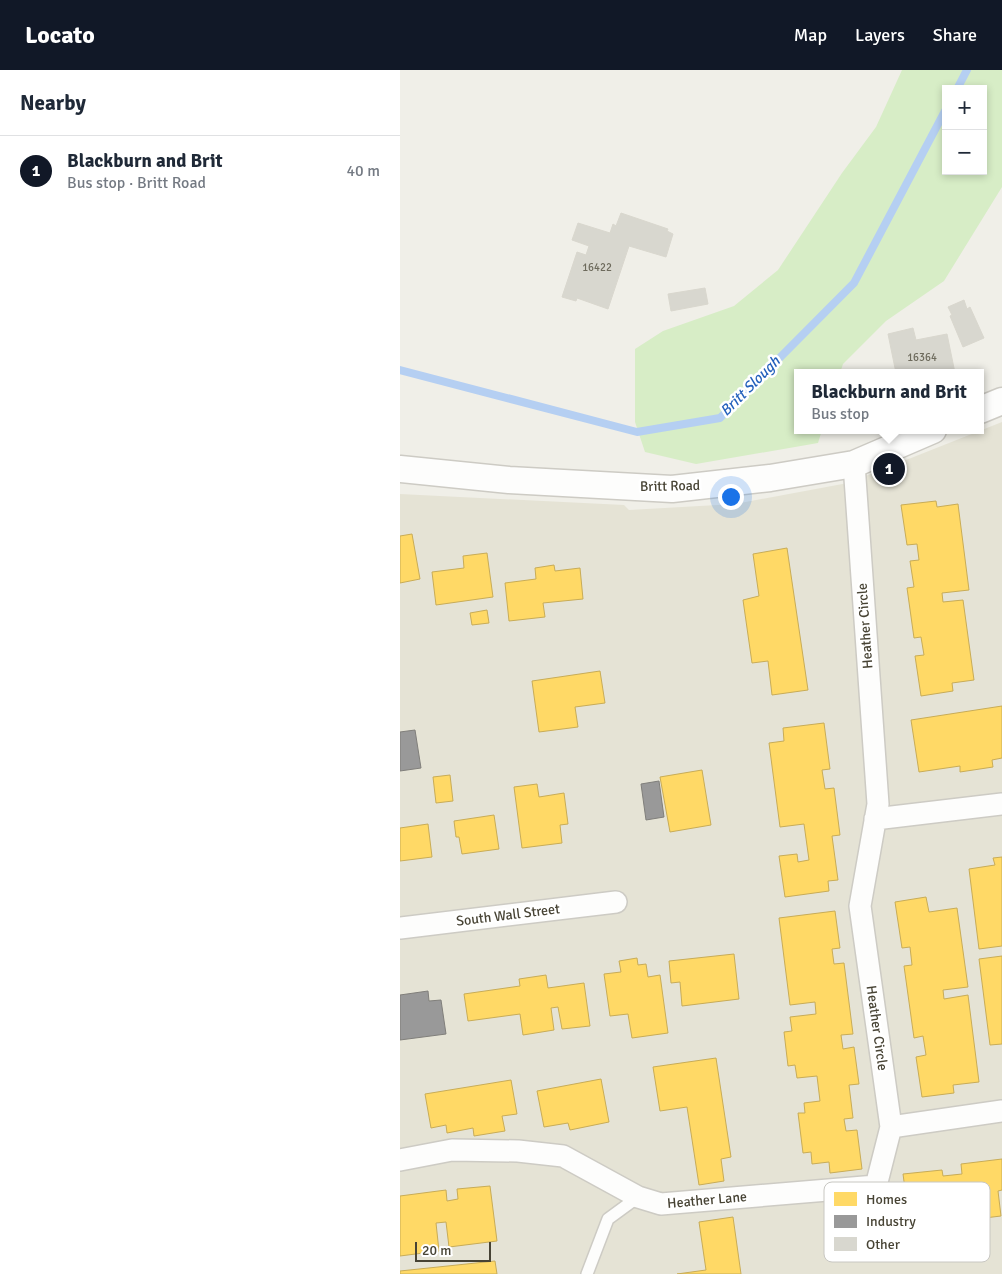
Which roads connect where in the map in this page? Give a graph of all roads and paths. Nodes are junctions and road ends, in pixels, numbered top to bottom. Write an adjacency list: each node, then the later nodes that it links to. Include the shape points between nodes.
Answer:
1 (1002, 401): 2 (street)
2 (984, 408)
3 (924, 434): 4 (street, Britt Road)
4 (854, 464): 5 (street, Britt Road, via 672,489 509,480); 7 (street, Heather Circle, via 878,804)
5 (400, 469)
6 (1002, 804): 7 (street)
7 (875, 819): 11 (street, Heather Circle, via 860,906)
8 (616, 902): 9 (street, South Wall Street)
9 (400, 928)
10 (1002, 1111): 11 (street)
11 (891, 1127): 13 (street, Heather Lane)
12 (400, 1160): 15 (street, Heather Lane, via 452,1150 518,1151 564,1156)
13 (877, 1182)
14 (824, 1190): 15 (street, Heather Lane, via 661,1204)
15 (638, 1197): 16 (lane, via 608,1218)
16 (587, 1274)

